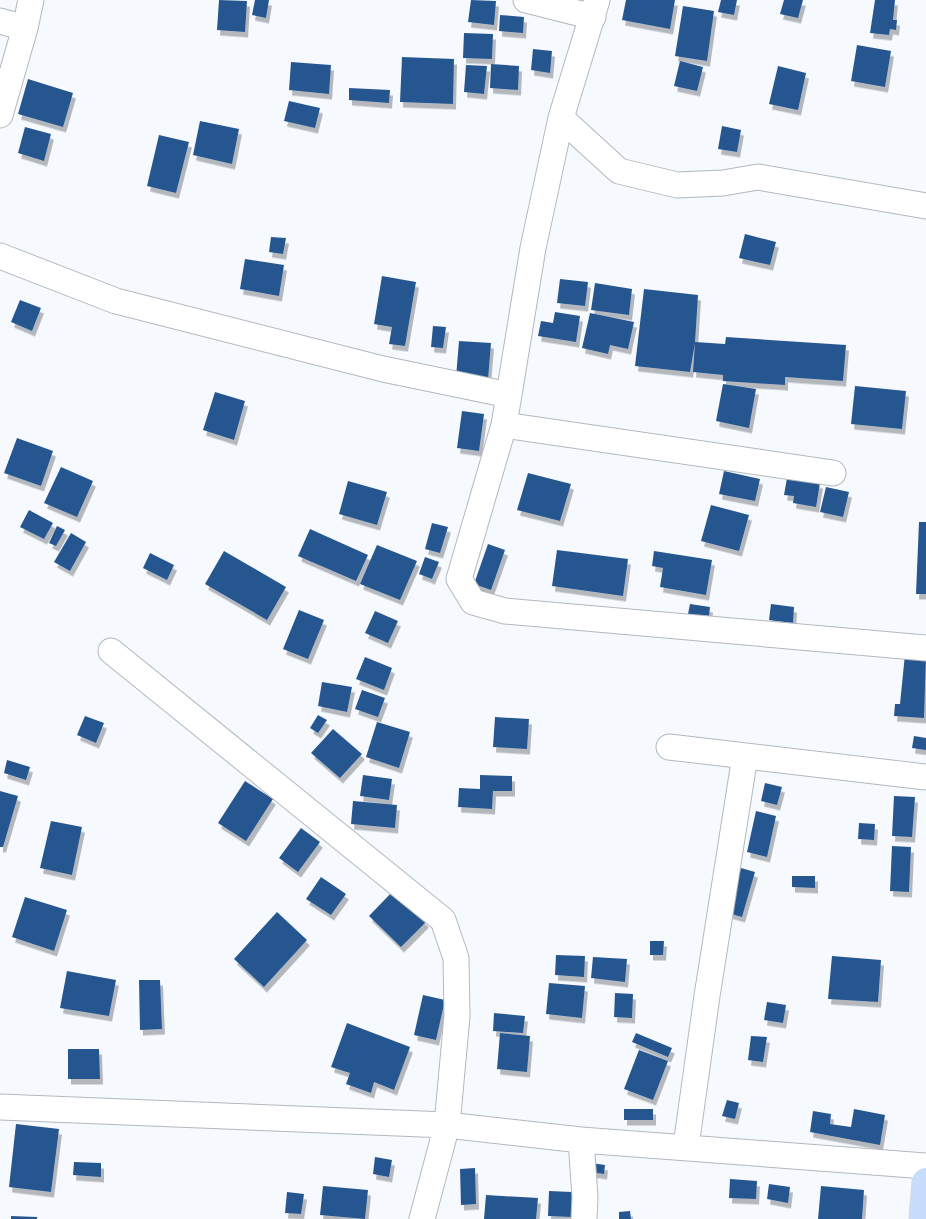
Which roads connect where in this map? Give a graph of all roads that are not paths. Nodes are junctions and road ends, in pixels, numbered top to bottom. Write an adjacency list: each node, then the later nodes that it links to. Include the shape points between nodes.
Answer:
1 (31, 0): 5 (street)
2 (526, 0): 3 (street)
3 (595, 8): 7 (street)
4 (0, 21): 5 (street)
5 (24, 28): 6 (street)
6 (0, 116)
7 (561, 118): 8 (street, via 619,171 677,185 723,183 758,177); 10 (street, via 533,248)
8 (926, 206)
9 (0, 256): 10 (street, via 116,301 383,370)
10 (509, 395): 11 (street)
11 (504, 426): 12 (street); 13 (street, via 459,580 473,602 505,611)
12 (833, 473)
13 (926, 648)
14 (111, 652): 19 (street, via 443,920 456,958 457,1016)
15 (669, 747): 16 (street)
16 (745, 756): 17 (street); 21 (street)
17 (926, 777)
18 (0, 1110): 19 (street)
19 (447, 1125): 20 (street); 24 (street)
20 (581, 1140): 21 (street); 25 (street)
21 (686, 1146): 22 (street)
22 (926, 1166)
23 (926, 1182): 26 (main road)
24 (422, 1219)
25 (584, 1219)
26 (923, 1219)

